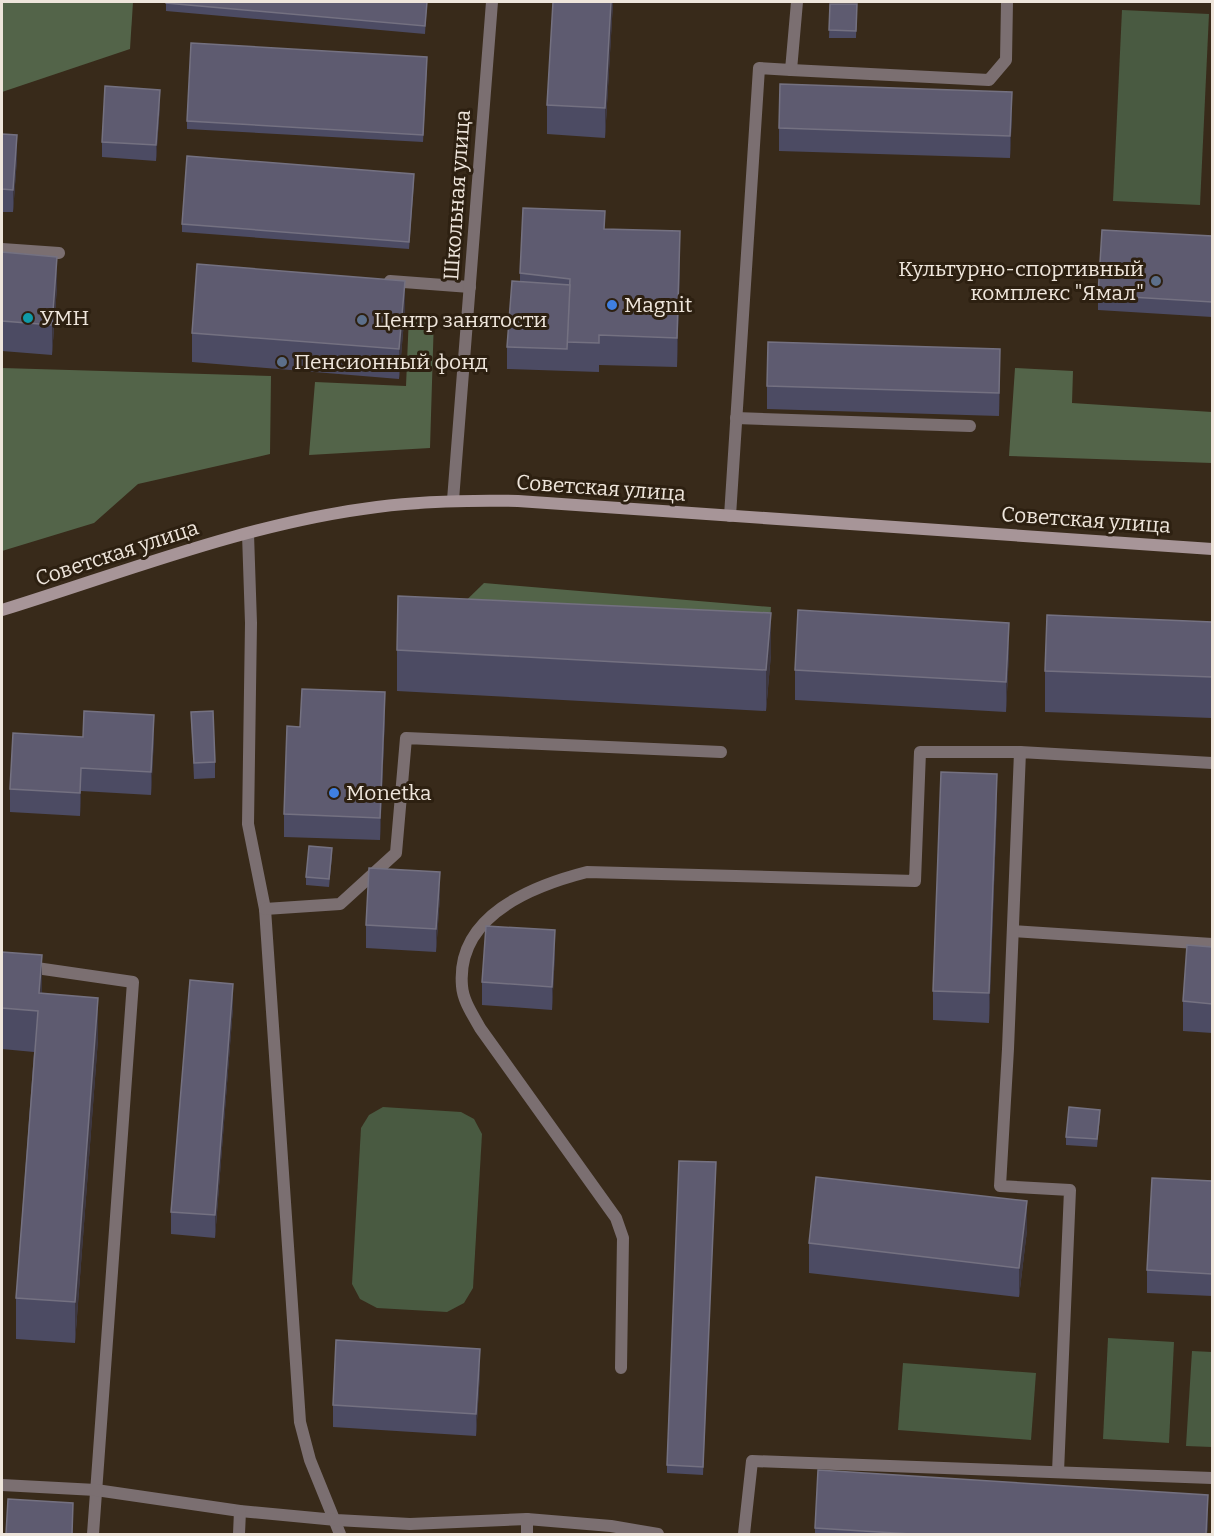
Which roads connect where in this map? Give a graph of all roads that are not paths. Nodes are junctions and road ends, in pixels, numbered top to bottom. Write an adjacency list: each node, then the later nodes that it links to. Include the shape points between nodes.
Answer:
1 (492, 2): 8 (street, Школьная улица)
2 (796, 2): 4 (street)
3 (1007, 2): 4 (street, via 1006,60 989,80)
4 (791, 70): 9 (street, via 759,69)
5 (2, 249): 6 (street)
6 (59, 253)
7 (375, 280): 8 (street)
8 (470, 287): 11 (street, Школьная улица)
9 (736, 418): 10 (street); 12 (street)
10 (970, 426)
11 (453, 500): 12 (main road, Советская улица); 13 (main road, Советская улица, via 377,507)
12 (730, 516): 14 (main road, Советская улица)
13 (248, 534): 15 (main road, Советская улица); 19 (street, via 248,824)
14 (1212, 549)
15 (2, 610)
16 (721, 752): 19 (street, via 406,738 396,853 340,904)
17 (1020, 752): 18 (street); 20 (street); 23 (street, via 920,752 915,881 587,872 542,886 494,912 468,944 462,987 466,1003 616,1218 623,1238)
18 (1212, 763)
19 (265, 909): 30 (street, via 300,1422 310,1460)
20 (1013, 930): 21 (street); 24 (street, via 1000,1186 1070,1190)
21 (1212, 944)
22 (2, 963): 27 (street, via 133,982)
23 (621, 1368)
24 (1058, 1472): 25 (street); 36 (street, via 752,1461)
25 (1212, 1478)
26 (2, 1485): 27 (street)
27 (96, 1490): 28 (street); 31 (street)
28 (240, 1511): 30 (street); 32 (street)
29 (528, 1519): 30 (street, via 410,1524); 34 (street); 35 (street)
30 (336, 1520): 33 (street)
31 (93, 1534)
32 (238, 1534)
33 (340, 1534)
34 (527, 1534)
35 (658, 1534)
36 (744, 1534)

